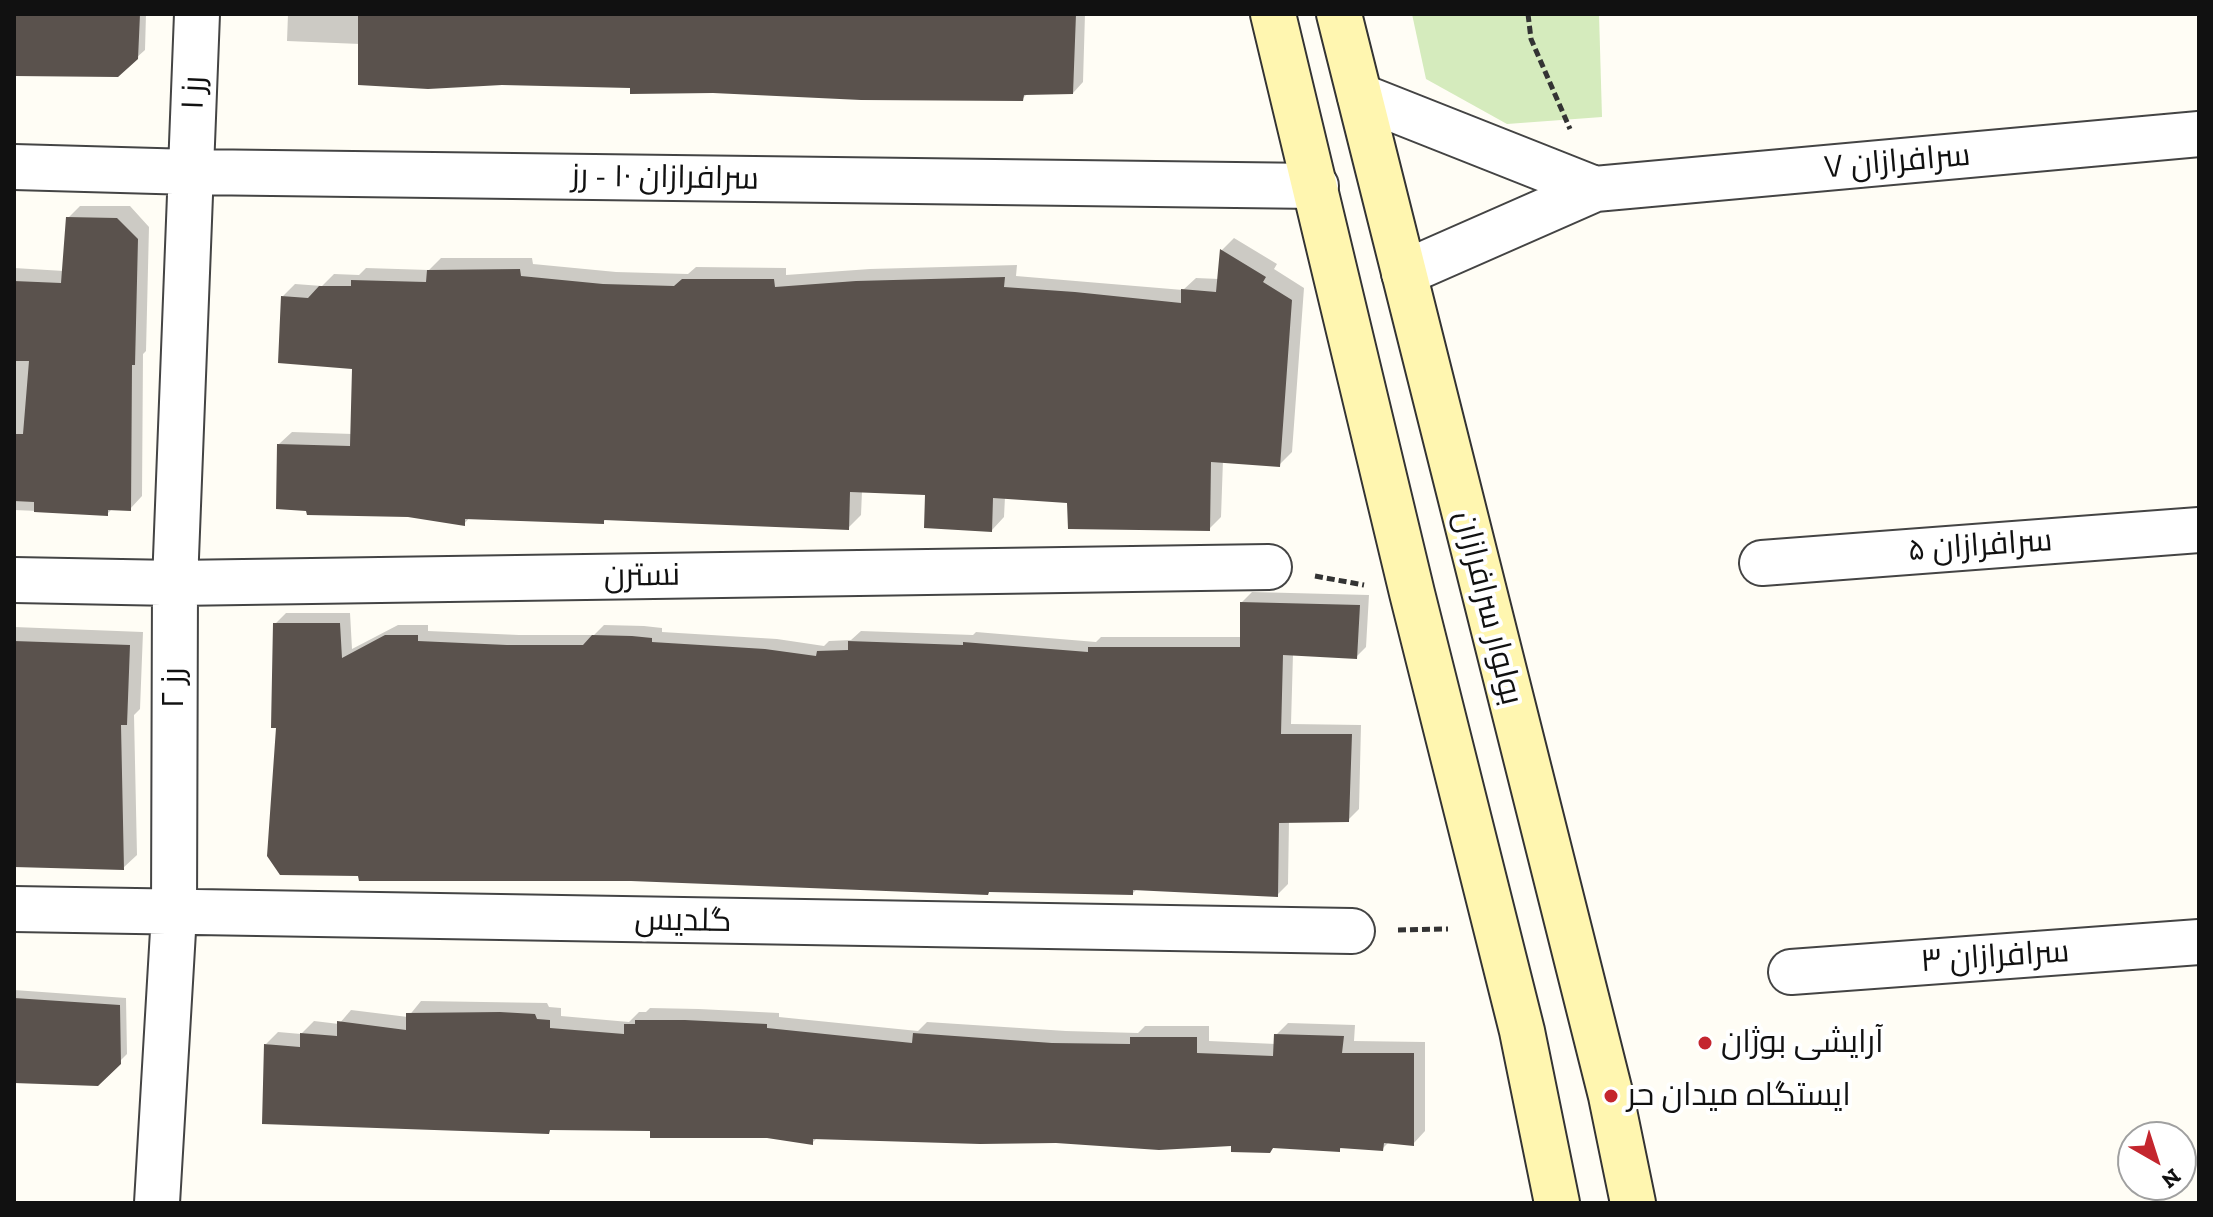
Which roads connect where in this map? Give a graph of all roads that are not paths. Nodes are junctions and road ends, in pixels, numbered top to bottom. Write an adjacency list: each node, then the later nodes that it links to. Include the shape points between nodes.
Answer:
1 (197, 14): 7 (street, رز ۱)
2 (1273, 14): 8 (main road)
3 (1339, 14): 4 (main road, بولوار سرافرازان)
4 (1360, 96): 9 (street); 10 (main road, بولوار سرافرازان)
5 (2199, 134): 9 (street, سرافرازان ۷)
6 (14, 167): 7 (street, سرافرازان ۱۰ - رز)
7 (192, 172): 8 (street, سرافرازان ۱۰ - رز); 15 (street, رز ۲)
8 (1316, 186): 22 (main road, via 1522,1031)
9 (1595, 189): 10 (street)
10 (1404, 273): 23 (main road, بولوار سرافرازان, via 1611,1096)
11 (2199, 530): 12 (street, سرافرازان ۵)
12 (1762, 563)
13 (1269, 567): 15 (street, نسترن)
14 (14, 580): 15 (street, نسترن)
15 (175, 583): 17 (street, رز ۲)
16 (14, 909): 17 (street, گلدیس)
17 (174, 914): 18 (street, گلدیس); 21 (street, رز ۲)
18 (1352, 931)
19 (2199, 942): 20 (street, سرافرازان ۳)
20 (1791, 972)
21 (157, 1203)
22 (1557, 1203)
23 (1633, 1203)

